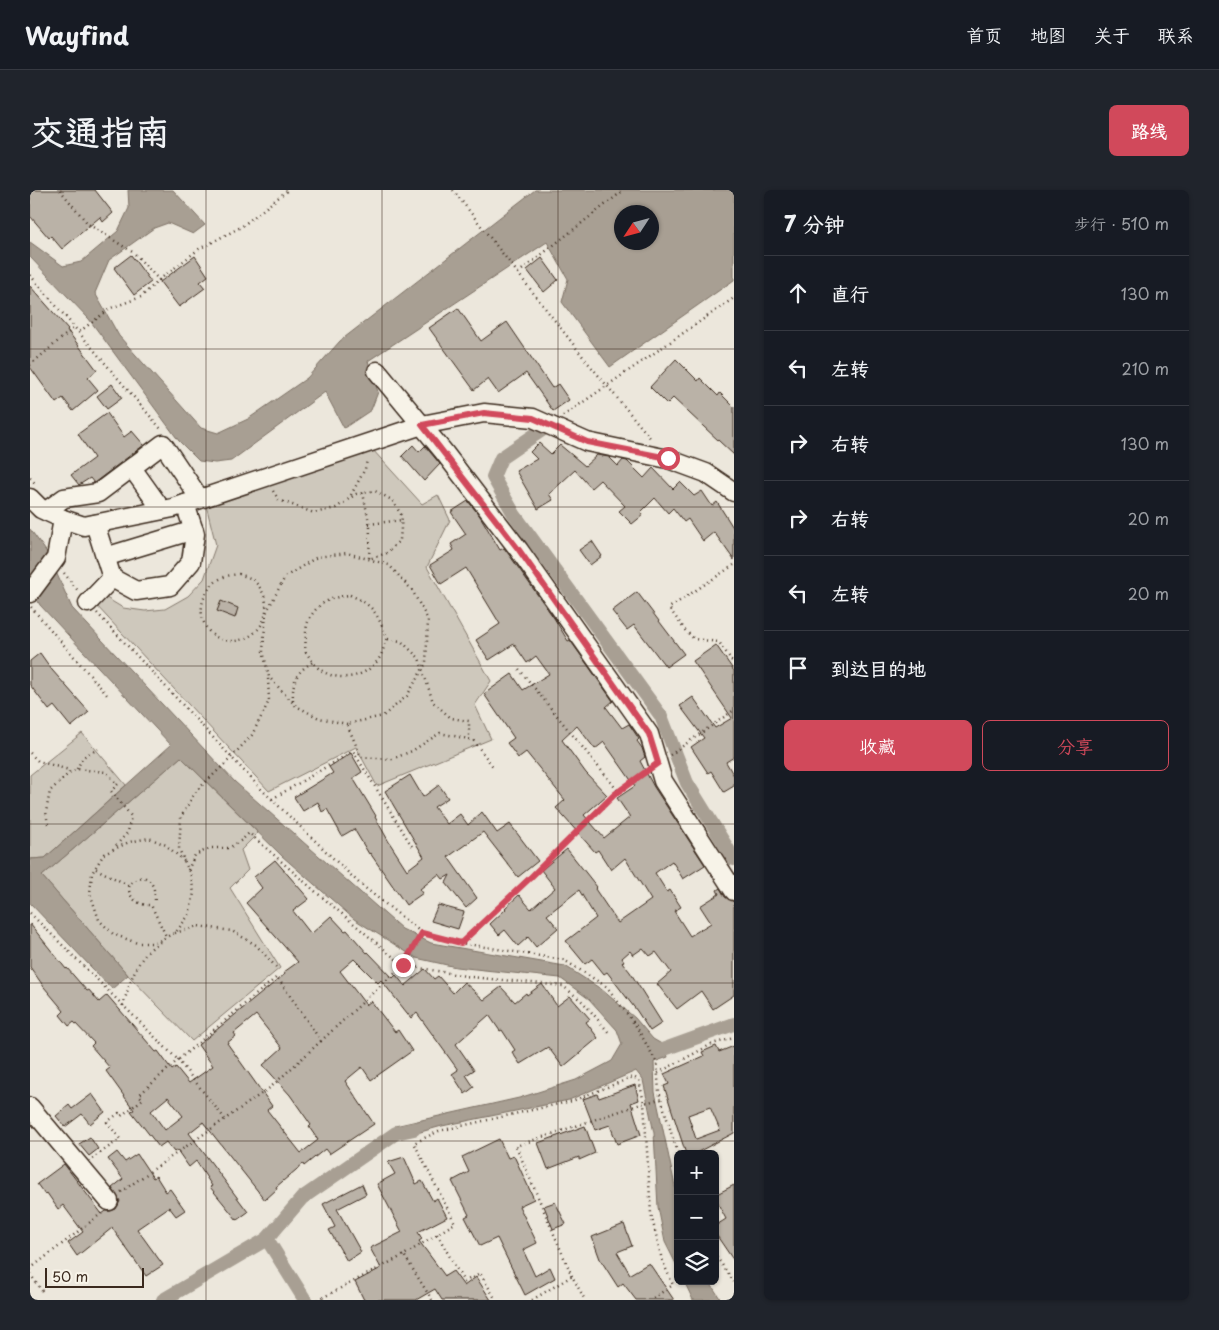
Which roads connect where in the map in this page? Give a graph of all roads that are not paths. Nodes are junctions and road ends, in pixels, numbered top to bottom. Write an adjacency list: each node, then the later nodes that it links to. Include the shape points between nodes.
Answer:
1 (377, 371): 2 (street)
2 (422, 425): 4 (street, via 484,413 533,418 587,442 668,458 706,473); 6 (street); 16 (street, via 519,550 649,734 663,781)
3 (132, 468): 6 (street, via 163,444); 7 (street); 8 (street, via 98,493 64,498)
4 (734, 492)
5 (30, 498): 8 (street)
6 (193, 502): 7 (street); 11 (street)
7 (162, 510): 10 (street)
8 (46, 511): 9 (street)
9 (63, 519): 10 (street, via 84,526); 14 (street, via 56,558)
10 (95, 524): 12 (street)
11 (194, 530): 12 (street); 13 (street, via 191,562 170,586 136,591)
12 (105, 557): 13 (street)
13 (112, 578): 15 (street)
14 (30, 592)
15 (88, 603)
16 (734, 891)
17 (30, 1107): 18 (street)
18 (109, 1201)

